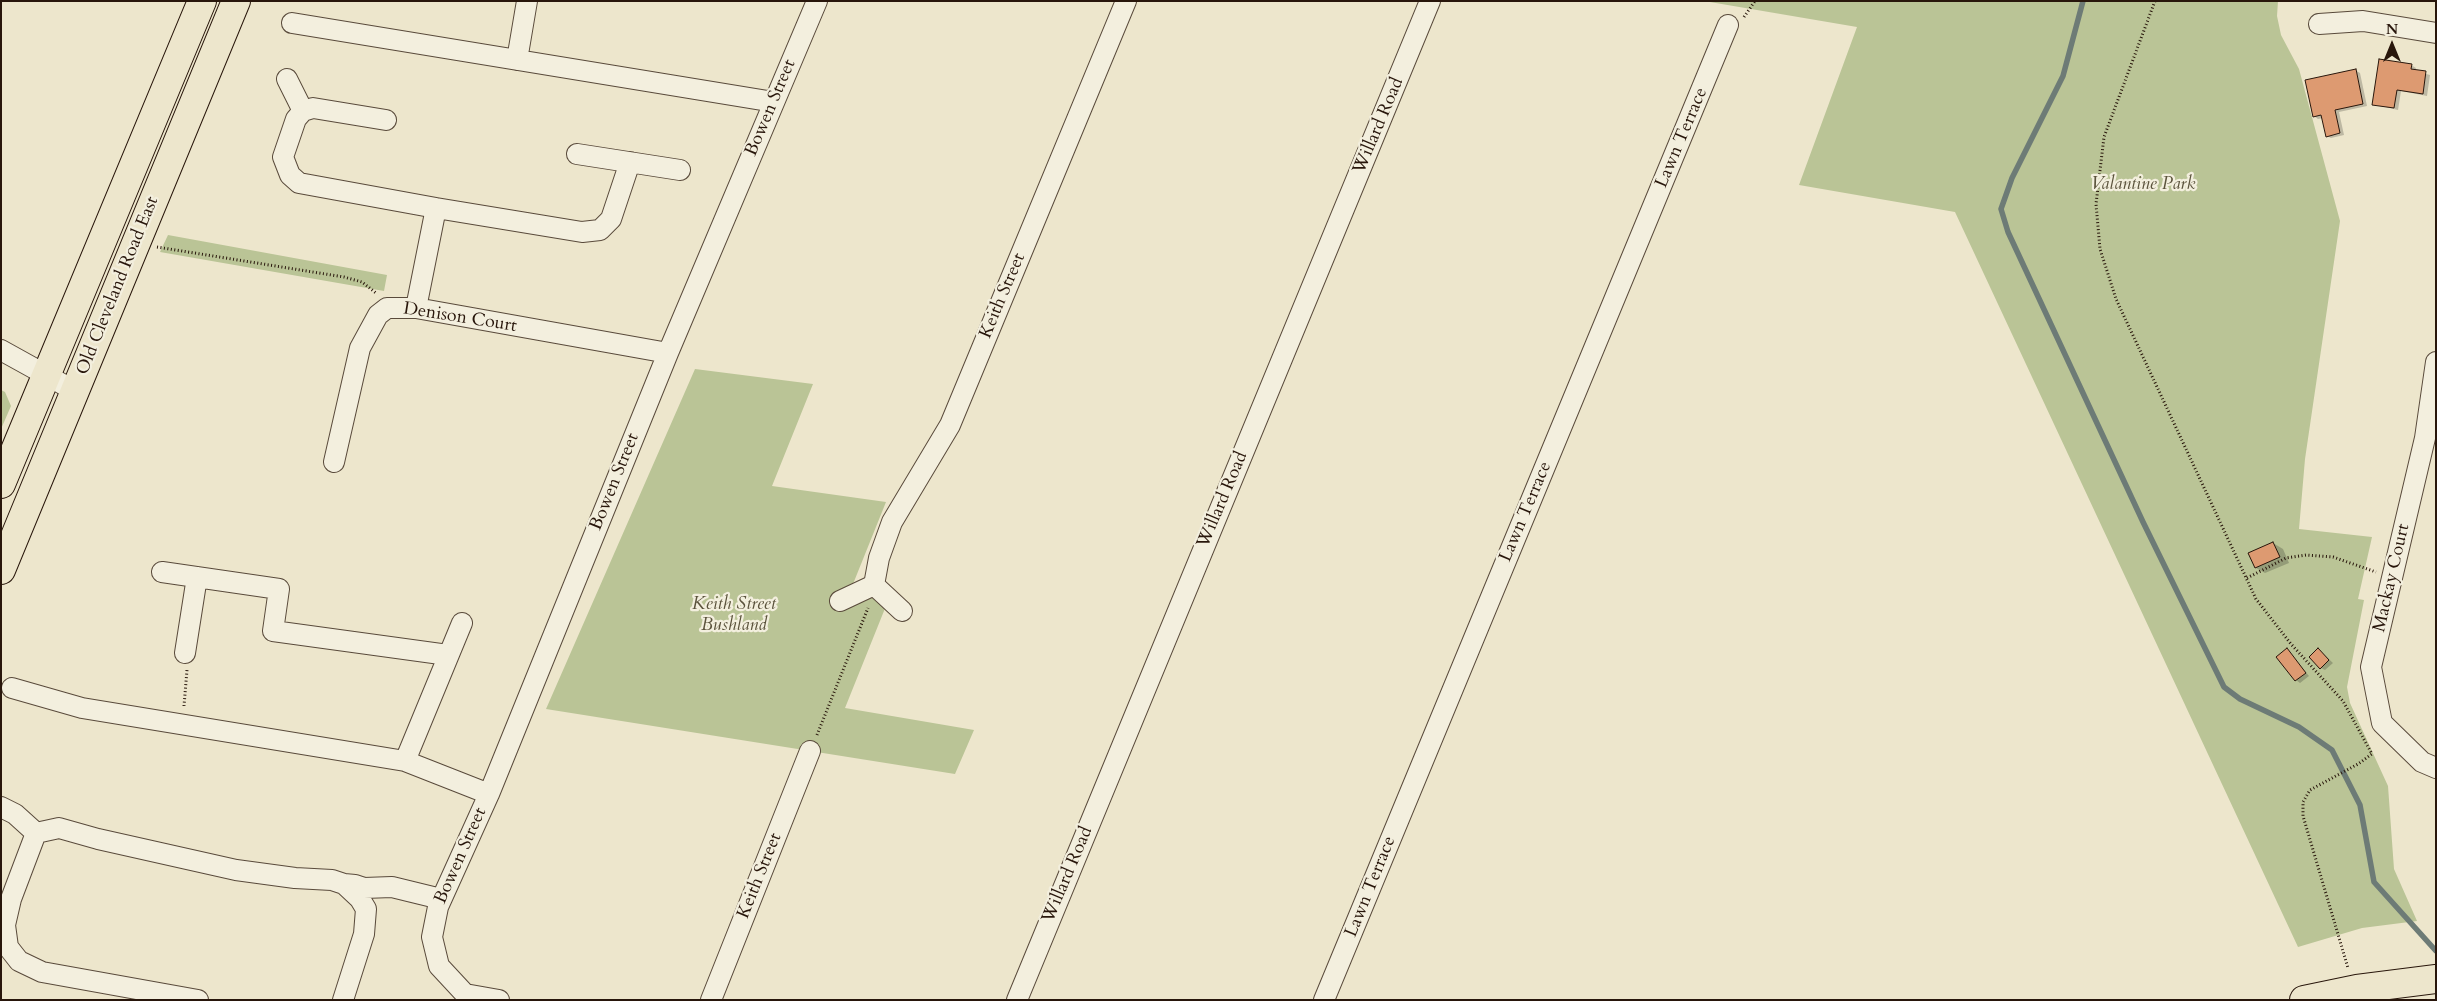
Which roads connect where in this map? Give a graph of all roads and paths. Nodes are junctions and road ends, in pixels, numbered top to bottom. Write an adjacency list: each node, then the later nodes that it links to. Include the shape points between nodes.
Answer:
1 (202, 1): 27 (main road, Old Cleveland Road East)
2 (236, 1): 28 (main road, Old Cleveland Road East)
3 (527, 1): 12 (street)
4 (816, 1): 14 (street, Bowen Street)
5 (1126, 1): 36 (street, Keith Street, via 950,425 892,522 879,558)
6 (1430, 1): 60 (street, Willard Road)
7 (2155, 1): 35 (path, via 2104,137 2096,204 2100,249 2116,299)
8 (292, 23): 12 (street)
9 (2319, 24): 11 (street, via 2363,21)
10 (1728, 25): 61 (street, Lawn Terrace)
11 (2436, 33)
12 (517, 60): 14 (street)
13 (287, 79): 15 (street)
14 (774, 102): 25 (street, Bowen Street)
15 (303, 111): 16 (street, via 313,108); 20 (street, via 296,119 283,157 290,175 299,183)
16 (386, 120)
17 (577, 154): 18 (street)
18 (630, 162): 19 (street); 20 (street, via 611,219 600,230 582,232)
19 (680, 170)
20 (436, 208): 23 (street)
21 (156, 246): 22 (path, via 344,276 374,289)
22 (387, 308): 23 (street, Denison Court); 29 (street, Denison Court, via 378,315 360,348)
23 (416, 308): 25 (street, Denison Court)
24 (1, 350): 27 (street)
25 (668, 353): 47 (street, Bowen Street)
26 (2436, 362): 33 (street, Mackay Court, via 2425,438)
27 (46, 375): 28 (street); 30 (main road, Old Cleveland Road East)
28 (75, 391): 31 (main road, Old Cleveland Road East)
29 (334, 462)
30 (1, 484)
31 (1, 570)
32 (162, 572): 34 (street)
33 (2392, 576): 35 (path, via 2333,556 2306,555 2286,558); 46 (street, Mackay Court, via 2371,667 2382,723 2422,762)
34 (197, 577): 40 (street); 41 (street, via 279,589 273,631)
35 (2247, 578): 55 (path, via 2256,598 2291,644 2351,714 2372,754 2310,790 2303,802 2303,816 2346,963)
36 (874, 586): 37 (street); 38 (street); 44 (path, via 867,612)
37 (840, 601)
38 (902, 611)
39 (462, 623): 41 (street)
40 (185, 653): 43 (path, via 188,661 183,701)
41 (448, 656): 45 (street)
42 (12, 688): 43 (street, via 82,708)
43 (185, 724): 45 (street)
44 (810, 751): 59 (street, Keith Street)
45 (405, 761): 47 (street)
46 (2436, 768)
47 (489, 794): 51 (street, Bowen Street)
48 (1, 806): 49 (street)
49 (36, 833): 50 (street, via 59,828 236,870); 53 (street)
50 (344, 884): 51 (street, via 364,888 392,887); 52 (street)
51 (440, 903): 52 (street, via 388,896 372,901); 58 (street, Bowen Street, via 432,937 439,966 465,994)
52 (366, 909): 57 (street, via 364,934)
53 (3, 925): 56 (street, via 8,947 19,961 42,972)
54 (2436, 979): 55 (main road)
55 (2357, 989): 62 (main road)
56 (198, 1000)
57 (343, 1000)
58 (499, 1000)
59 (710, 1000)
60 (1017, 1000)
61 (1324, 1000)
62 (2304, 1000)

